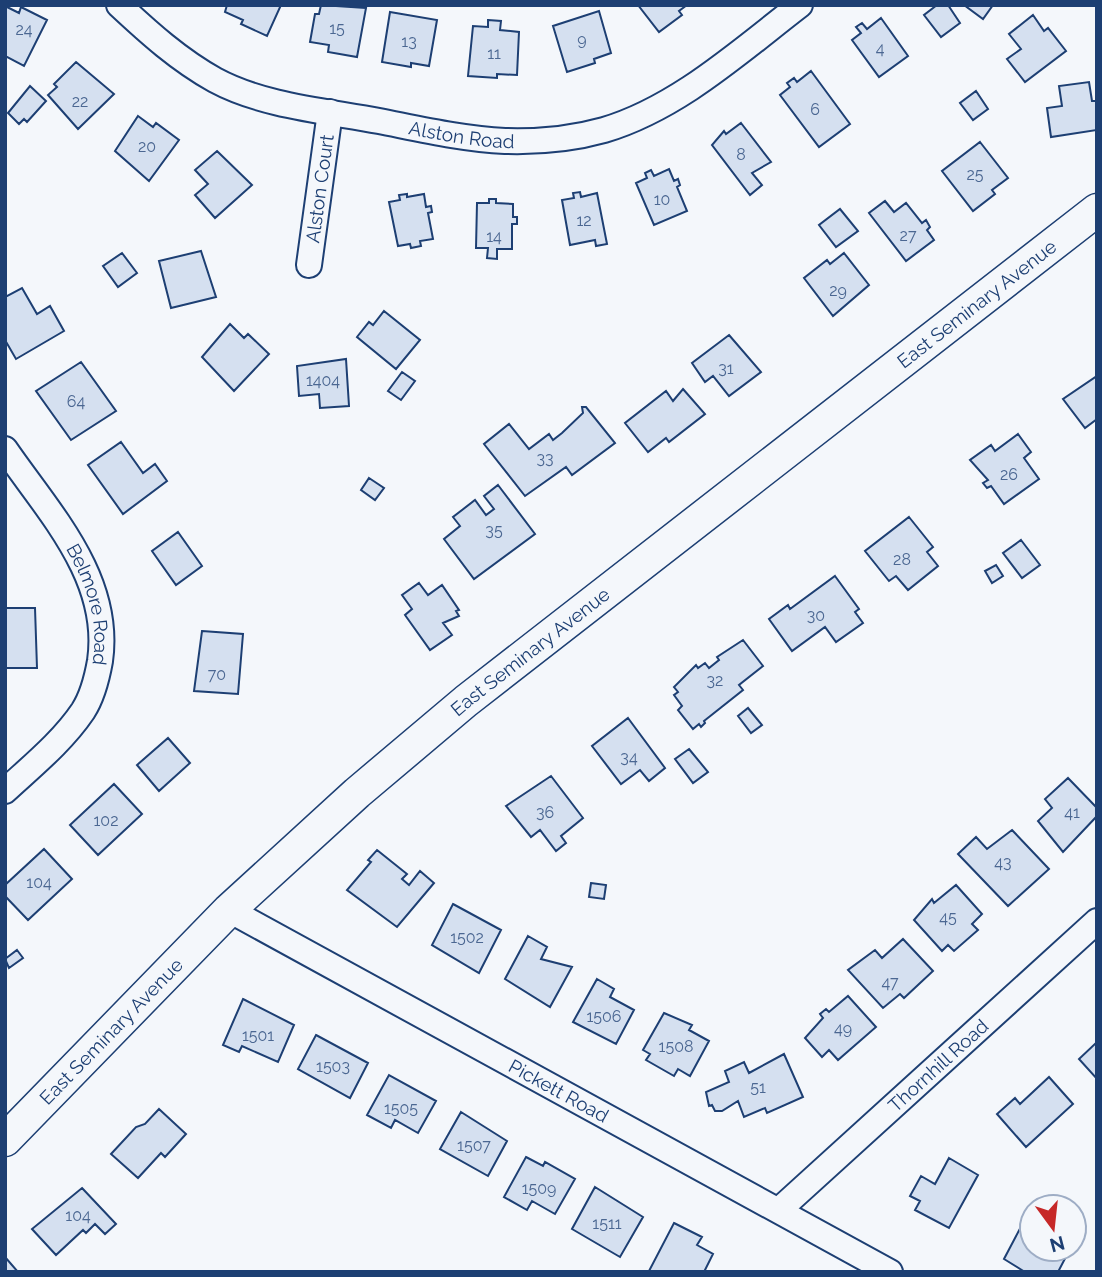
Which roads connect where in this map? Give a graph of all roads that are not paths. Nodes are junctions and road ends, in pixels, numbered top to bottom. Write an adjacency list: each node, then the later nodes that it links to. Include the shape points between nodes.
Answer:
1 (119, 5): 3 (street, Alston Road, via 183,61 217,81 257,96)
2 (800, 5): 3 (street, Alston Road, via 685,91 606,129 583,135 504,141)
3 (330, 112): 5 (street, Alston Court)
4 (1097, 210): 8 (street, East Seminary Avenue, via 466,701)
5 (309, 265)
6 (5, 449): 7 (street, Belmore Road, via 94,584 102,645 85,709)
7 (5, 791)
8 (229, 910): 10 (street, East Seminary Avenue); 11 (street, Pickett Road)
9 (1097, 921): 11 (street, Thornhill Road)
10 (5, 1140)
11 (779, 1210): 12 (street, Pickett Road)
12 (890, 1272)

